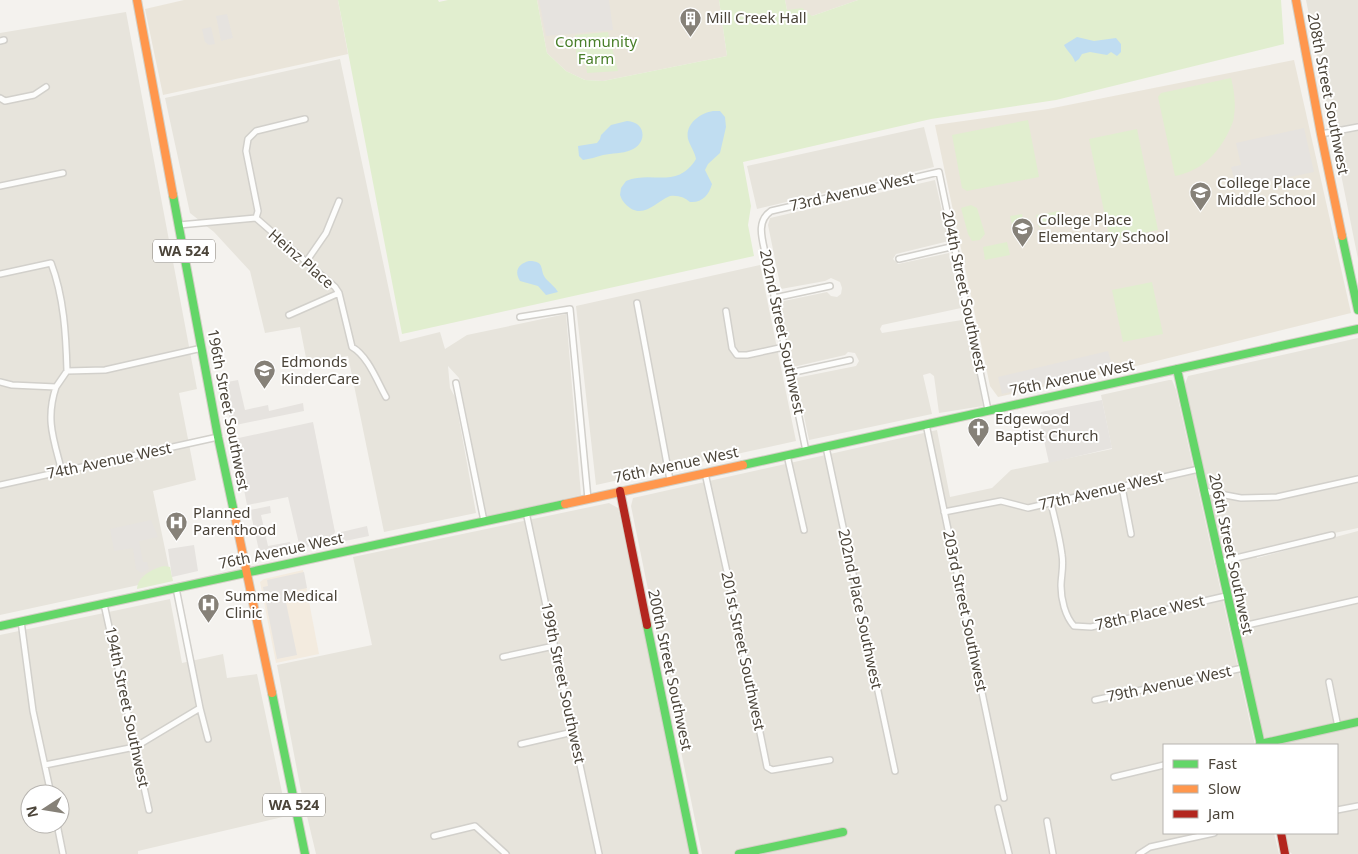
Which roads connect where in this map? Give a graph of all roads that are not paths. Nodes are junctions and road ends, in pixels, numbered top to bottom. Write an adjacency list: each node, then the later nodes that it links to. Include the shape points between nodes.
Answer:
1 (137, 0): 14 (street, 196th Street Southwest / WA 524)
2 (1296, 0): 7 (street, 208th Street Southwest)
3 (46, 87): 4 (street, via 34,95 5,101)
4 (0, 98)
5 (304, 120): 13 (street, via 256,131 248,139 246,148 258,211)
6 (1358, 126): 7 (street)
7 (1321, 134): 23 (street, 208th Street Southwest)
8 (63, 172): 10 (street)
9 (939, 172): 12 (street, 73rd Avenue West, via 771,210); 15 (street, 204th Street Southwest)
10 (0, 186)
11 (339, 201): 17 (street, via 326,233)
12 (766, 214): 21 (street, 202nd Street Southwest, via 761,228)
13 (256, 218): 14 (street, Heinz Place); 17 (street, Heinz Place)
14 (179, 225): 29 (street, 196th Street Southwest / WA 524)
15 (954, 246): 16 (street); 38 (street, 204th Street Southwest)
16 (899, 259)
17 (306, 262): 20 (street, Heinz Place)
18 (0, 274): 32 (street, via 51,263 66,332)
19 (830, 286): 21 (street)
20 (339, 292): 25 (street); 37 (street, Heinz Place, via 352,347 359,351)
21 (774, 298): 28 (street, 202nd Street Southwest)
22 (637, 303): 48 (street)
23 (1358, 310)
24 (726, 311): 28 (street, via 732,348 738,355)
25 (289, 315)
26 (520, 318): 53 (street, via 570,309)
27 (1358, 329): 31 (street, 76th Avenue West)
28 (784, 346): 33 (street, 202nd Street Southwest)
29 (202, 348): 32 (street, via 105,370); 40 (street, 196th Street Southwest / WA 524)
30 (850, 360): 33 (street)
31 (1177, 369): 38 (street, 76th Avenue West); 44 (street, 206th Street Southwest)
32 (67, 371): 36 (street)
33 (790, 373): 42 (street, 202nd Street Southwest)
34 (0, 382): 36 (street)
35 (456, 383): 57 (street)
36 (56, 387): 45 (street, via 50,403 50,422)
37 (386, 397)
38 (988, 410): 39 (street, 76th Avenue West)
39 (926, 424): 41 (street, 76th Avenue West); 56 (street, 203rd Street Southwest)
40 (218, 437): 45 (street, 74th Avenue West); 62 (street, 196th Street Southwest / WA 524)
41 (826, 447): 42 (street, 76th Avenue West); 87 (street, 202nd Place Southwest)
42 (806, 451): 43 (street, 76th Avenue West)
43 (787, 455): 46 (street, 76th Avenue West); 58 (street)
44 (1199, 469): 50 (street, 77th Avenue West); 52 (street, 206th Street Southwest)
45 (62, 472): 49 (street, 74th Avenue West)
46 (705, 473): 48 (street, 76th Avenue West); 84 (street, 201st Street Southwest, via 767,767 772,770)
47 (1358, 479): 52 (street, via 1277,497 1241,498)
48 (670, 480): 51 (street, 76th Avenue West)
49 (0, 485)
50 (1122, 487): 54 (street, 77th Avenue West); 59 (street)
51 (620, 491): 53 (street, 76th Avenue West); 105 (street, 200th Street Southwest)
52 (1204, 491): 61 (street, 206th Street Southwest)
53 (588, 498): 55 (street, 76th Avenue West)
54 (1051, 502): 56 (street, 77th Avenue West, via 1028,508 1001,500); 64 (street, 78th Place West, via 1063,557 1061,585 1069,620 1074,626 1091,627)
55 (526, 512): 57 (street, 76th Avenue West); 70 (street, 199th Street Southwest)
56 (944, 512): 90 (street, 203rd Street Southwest)
57 (484, 521): 62 (street, 76th Avenue West)
58 (804, 530)
59 (1131, 534)
60 (1332, 536): 61 (street)
61 (1219, 562): 64 (street, 206th Street Southwest)
62 (247, 573): 63 (street, 76th Avenue West); 102 (street, 196th Street Southwest / WA 524)
63 (176, 588): 66 (street, 76th Avenue West); 75 (street)
64 (1226, 596): 69 (street, 206th Street Southwest)
65 (1358, 600): 69 (street)
66 (104, 604): 67 (street, 76th Avenue West); 83 (street, 194th Street Southwest)
67 (21, 621): 68 (street, 76th Avenue West); 85 (street, via 33,711)
68 (0, 626)
69 (1233, 628): 72 (street, 206th Street Southwest)
70 (554, 646): 71 (street); 78 (street, 199th Street Southwest)
71 (503, 657)
72 (1243, 668): 74 (street, 79th Avenue West); 81 (street, 206th Street Southwest)
73 (1329, 682): 77 (street)
74 (1095, 700)
75 (200, 708): 79 (street); 83 (street)
76 (1358, 722): 77 (street)
77 (1338, 727): 82 (street)
78 (573, 732): 80 (street); 104 (street, 199th Street Southwest)
79 (208, 739)
80 (521, 744)
81 (1258, 744)
82 (1262, 744)
83 (135, 747): 85 (street); 93 (street, 194th Street Southwest)
84 (830, 760)
85 (45, 765): 89 (street)
86 (1163, 766): 88 (street)
87 (895, 771)
88 (1114, 777)
89 (49, 784)
90 (1004, 798)
91 (1358, 806): 94 (street)
92 (998, 808): 107 (street)
93 (149, 810)
94 (1338, 810)
95 (1047, 821): 108 (street)
96 (843, 832): 106 (street)
97 (59, 834): 101 (street)
98 (1209, 834): 109 (street, via 1150,847)
99 (1281, 834): 110 (street)
100 (434, 836): 103 (street, via 475,826)
101 (63, 854)
102 (304, 854)
103 (506, 854)
104 (599, 854)
105 (694, 854)
106 (739, 854)
107 (1009, 854)
108 (1053, 854)
109 (1139, 854)
110 (1286, 854)

